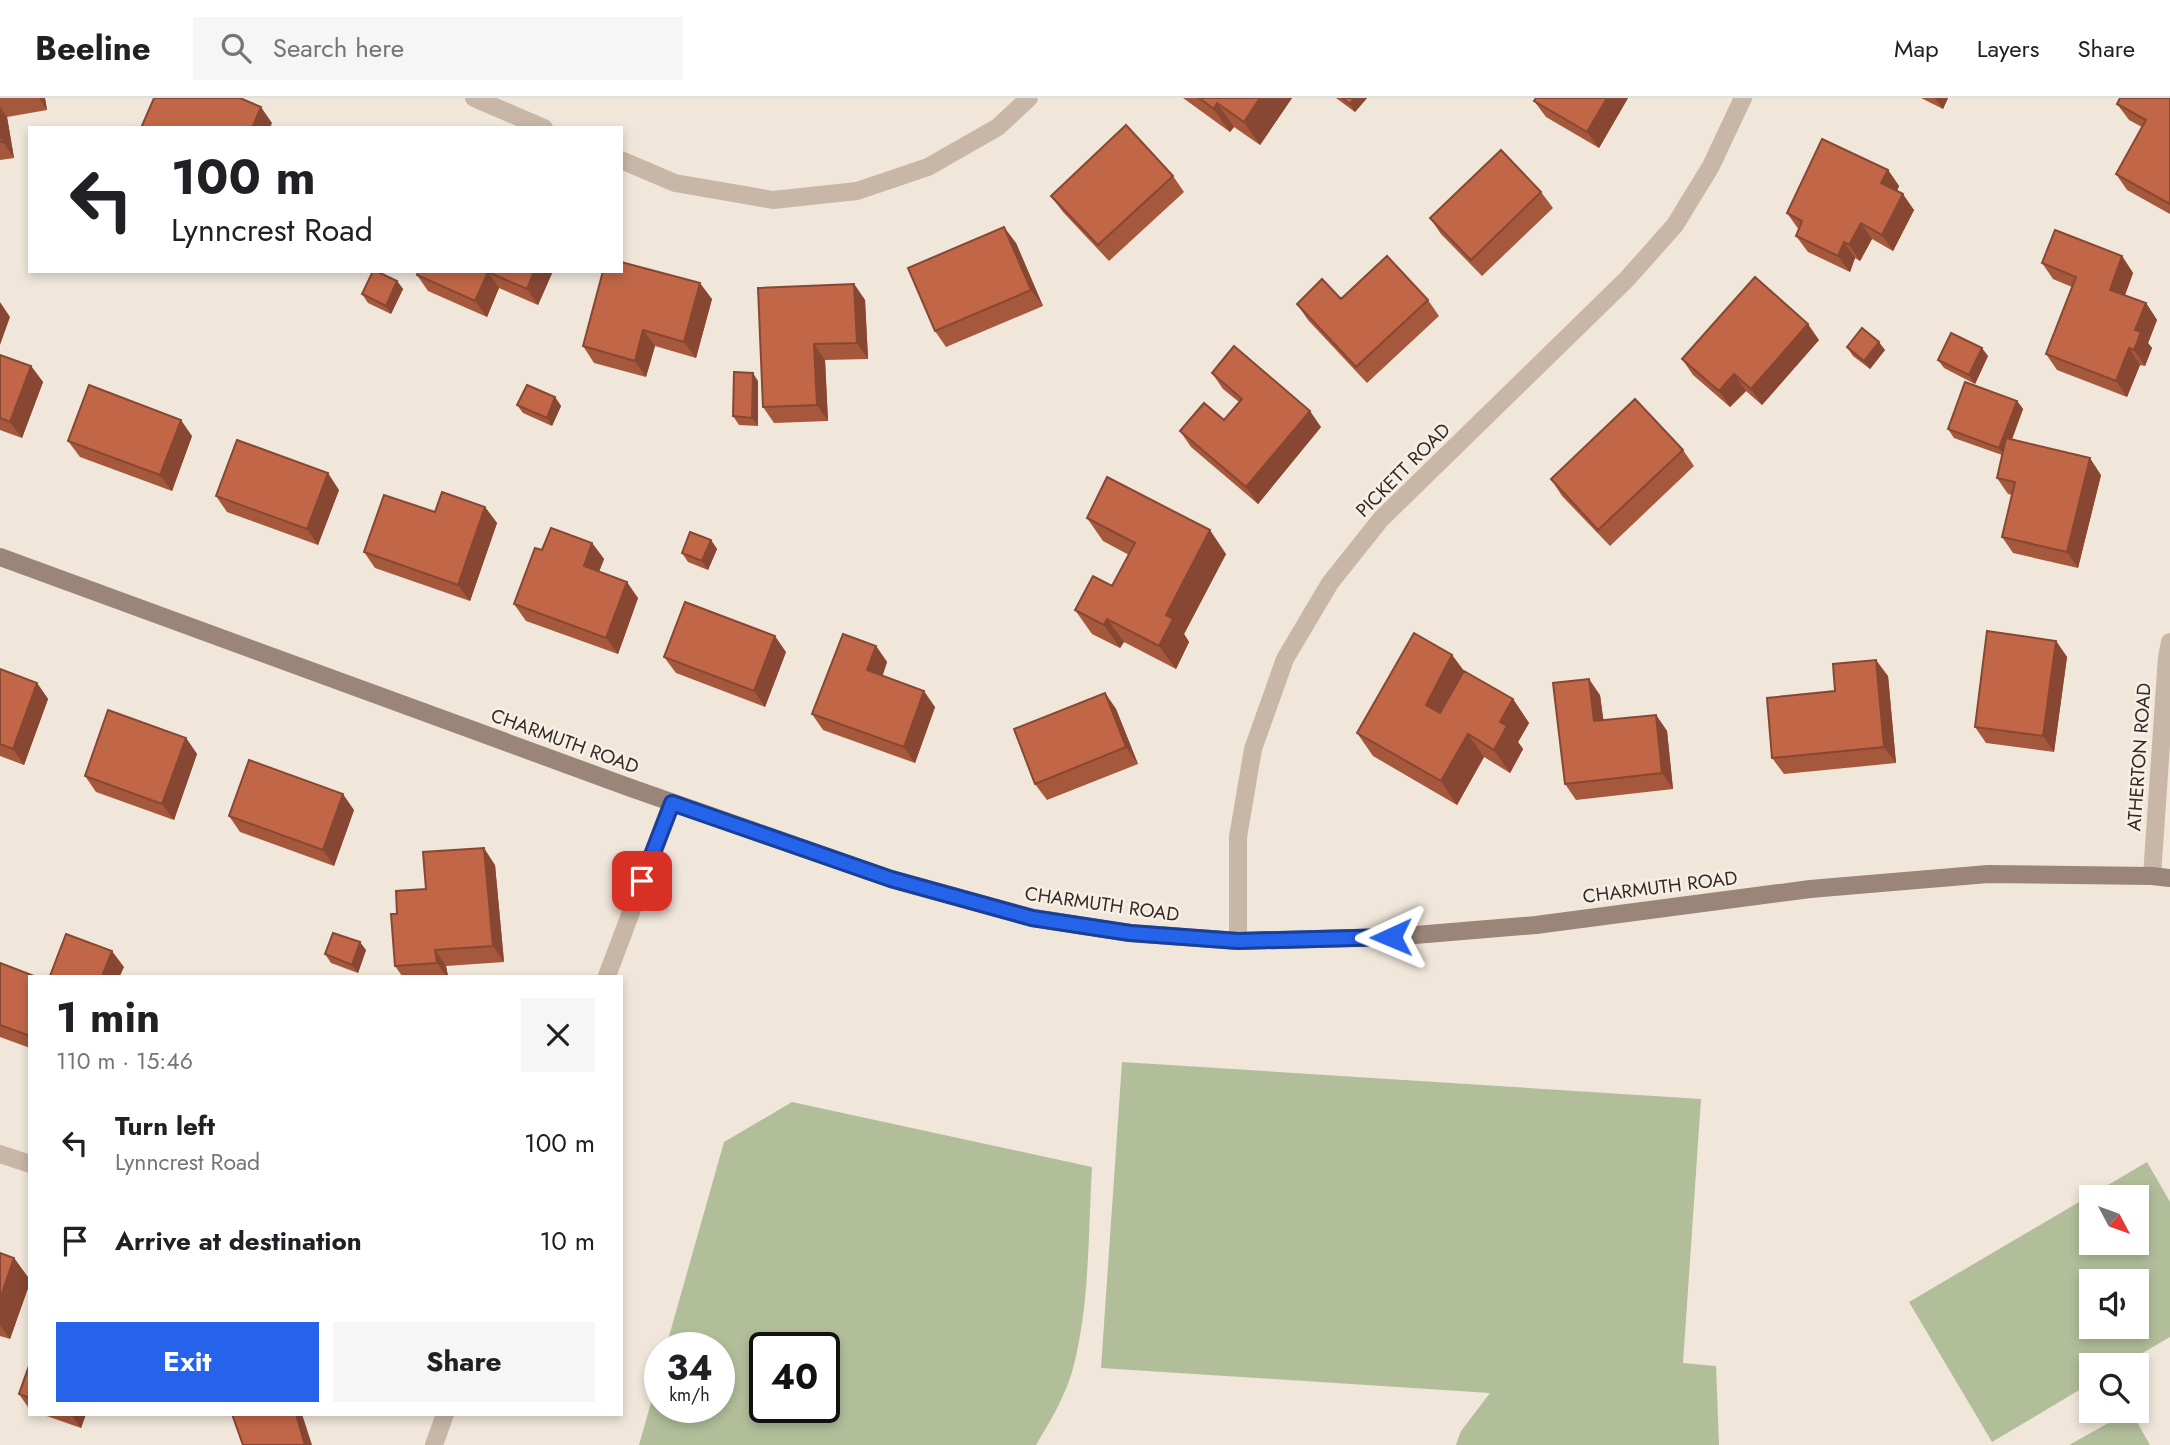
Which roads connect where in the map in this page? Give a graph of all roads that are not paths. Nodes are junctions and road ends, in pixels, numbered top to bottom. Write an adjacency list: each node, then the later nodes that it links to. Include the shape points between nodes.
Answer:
1 (474, 98): 4 (street)
2 (1029, 98): 5 (street, via 998,127 929,167 857,191 773,200 675,183)
3 (1743, 98): 10 (street, PICKETT ROAD, via 1711,166 1675,225 1627,279 1381,519 1323,594 1285,659 1253,750 1238,837)
4 (539, 126)
5 (623, 161)
6 (0, 557): 8 (street, CHARMUTH ROAD)
7 (2170, 642): 9 (street, ATHERTON ROAD)
8 (672, 803): 10 (street, CHARMUTH ROAD, via 891,879 1032,918 1130,933); 11 (street)
9 (2161, 877): 10 (street, CHARMUTH ROAD, via 1988,874 1810,889 1536,925 1391,937)
10 (1238, 941)
11 (607, 975)
12 (0, 1154): 13 (street)
13 (28, 1163)
14 (444, 1416): 15 (street)
15 (434, 1445)

